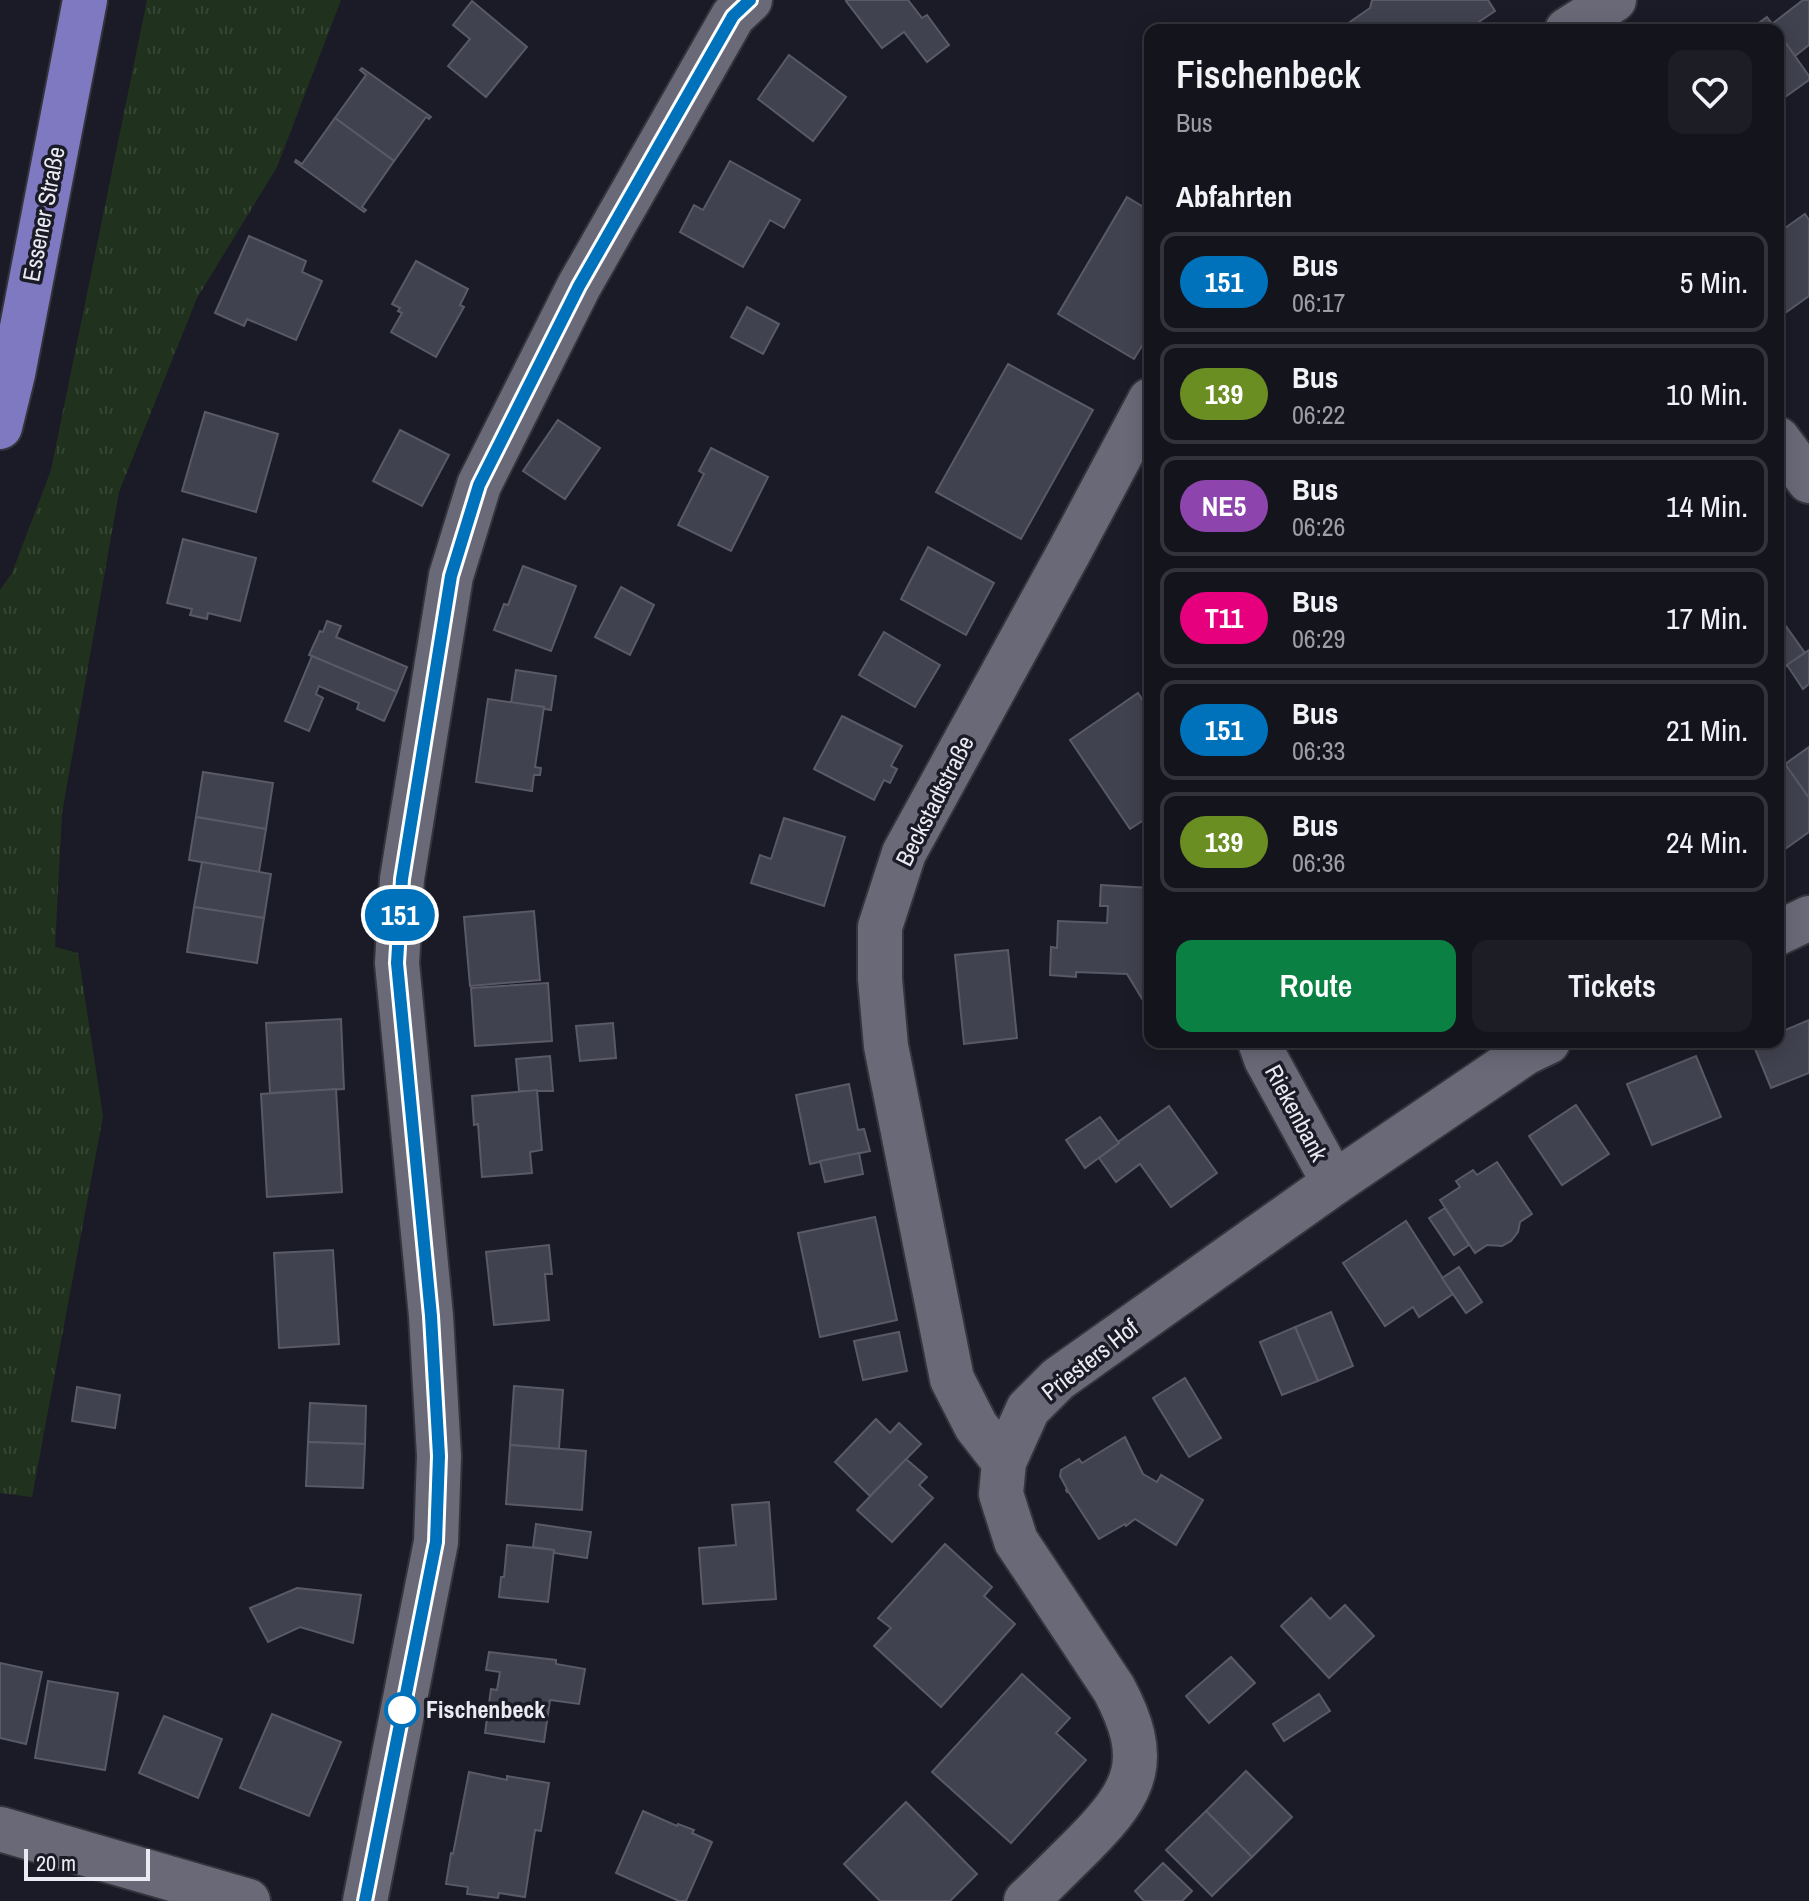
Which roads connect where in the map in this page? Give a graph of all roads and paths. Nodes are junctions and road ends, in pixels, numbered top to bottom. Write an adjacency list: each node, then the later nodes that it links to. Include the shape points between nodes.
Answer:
1 (85, 0): 6 (main road, Essener Straße)
2 (750, 0): 17 (street, via 733,16 579,286 479,485 451,576 402,879 397,963 431,1316 439,1456 436,1542)
3 (1614, 0): 4 (street)
4 (1576, 24)
5 (1144, 411): 14 (street, Beckstadtstraße, via 904,853 880,927 886,1046 952,1379 976,1426)
6 (0, 427)
7 (1784, 447): 8 (street)
8 (1809, 481)
9 (1809, 918): 10 (street)
10 (1784, 930)
11 (1262, 1048): 13 (street, Riekenbank)
12 (1535, 1048): 13 (street, Priesters Hof)
13 (1334, 1183): 14 (street, Priesters Hof, via 1058,1379 1028,1409)
14 (1004, 1462): 18 (street, Priesters Hof, via 1001,1494 1016,1541 1114,1689 1128,1714 1135,1744 1134,1773 1110,1819)
15 (0, 1829): 16 (street)
16 (248, 1901)
17 (365, 1901)
18 (1026, 1901)

